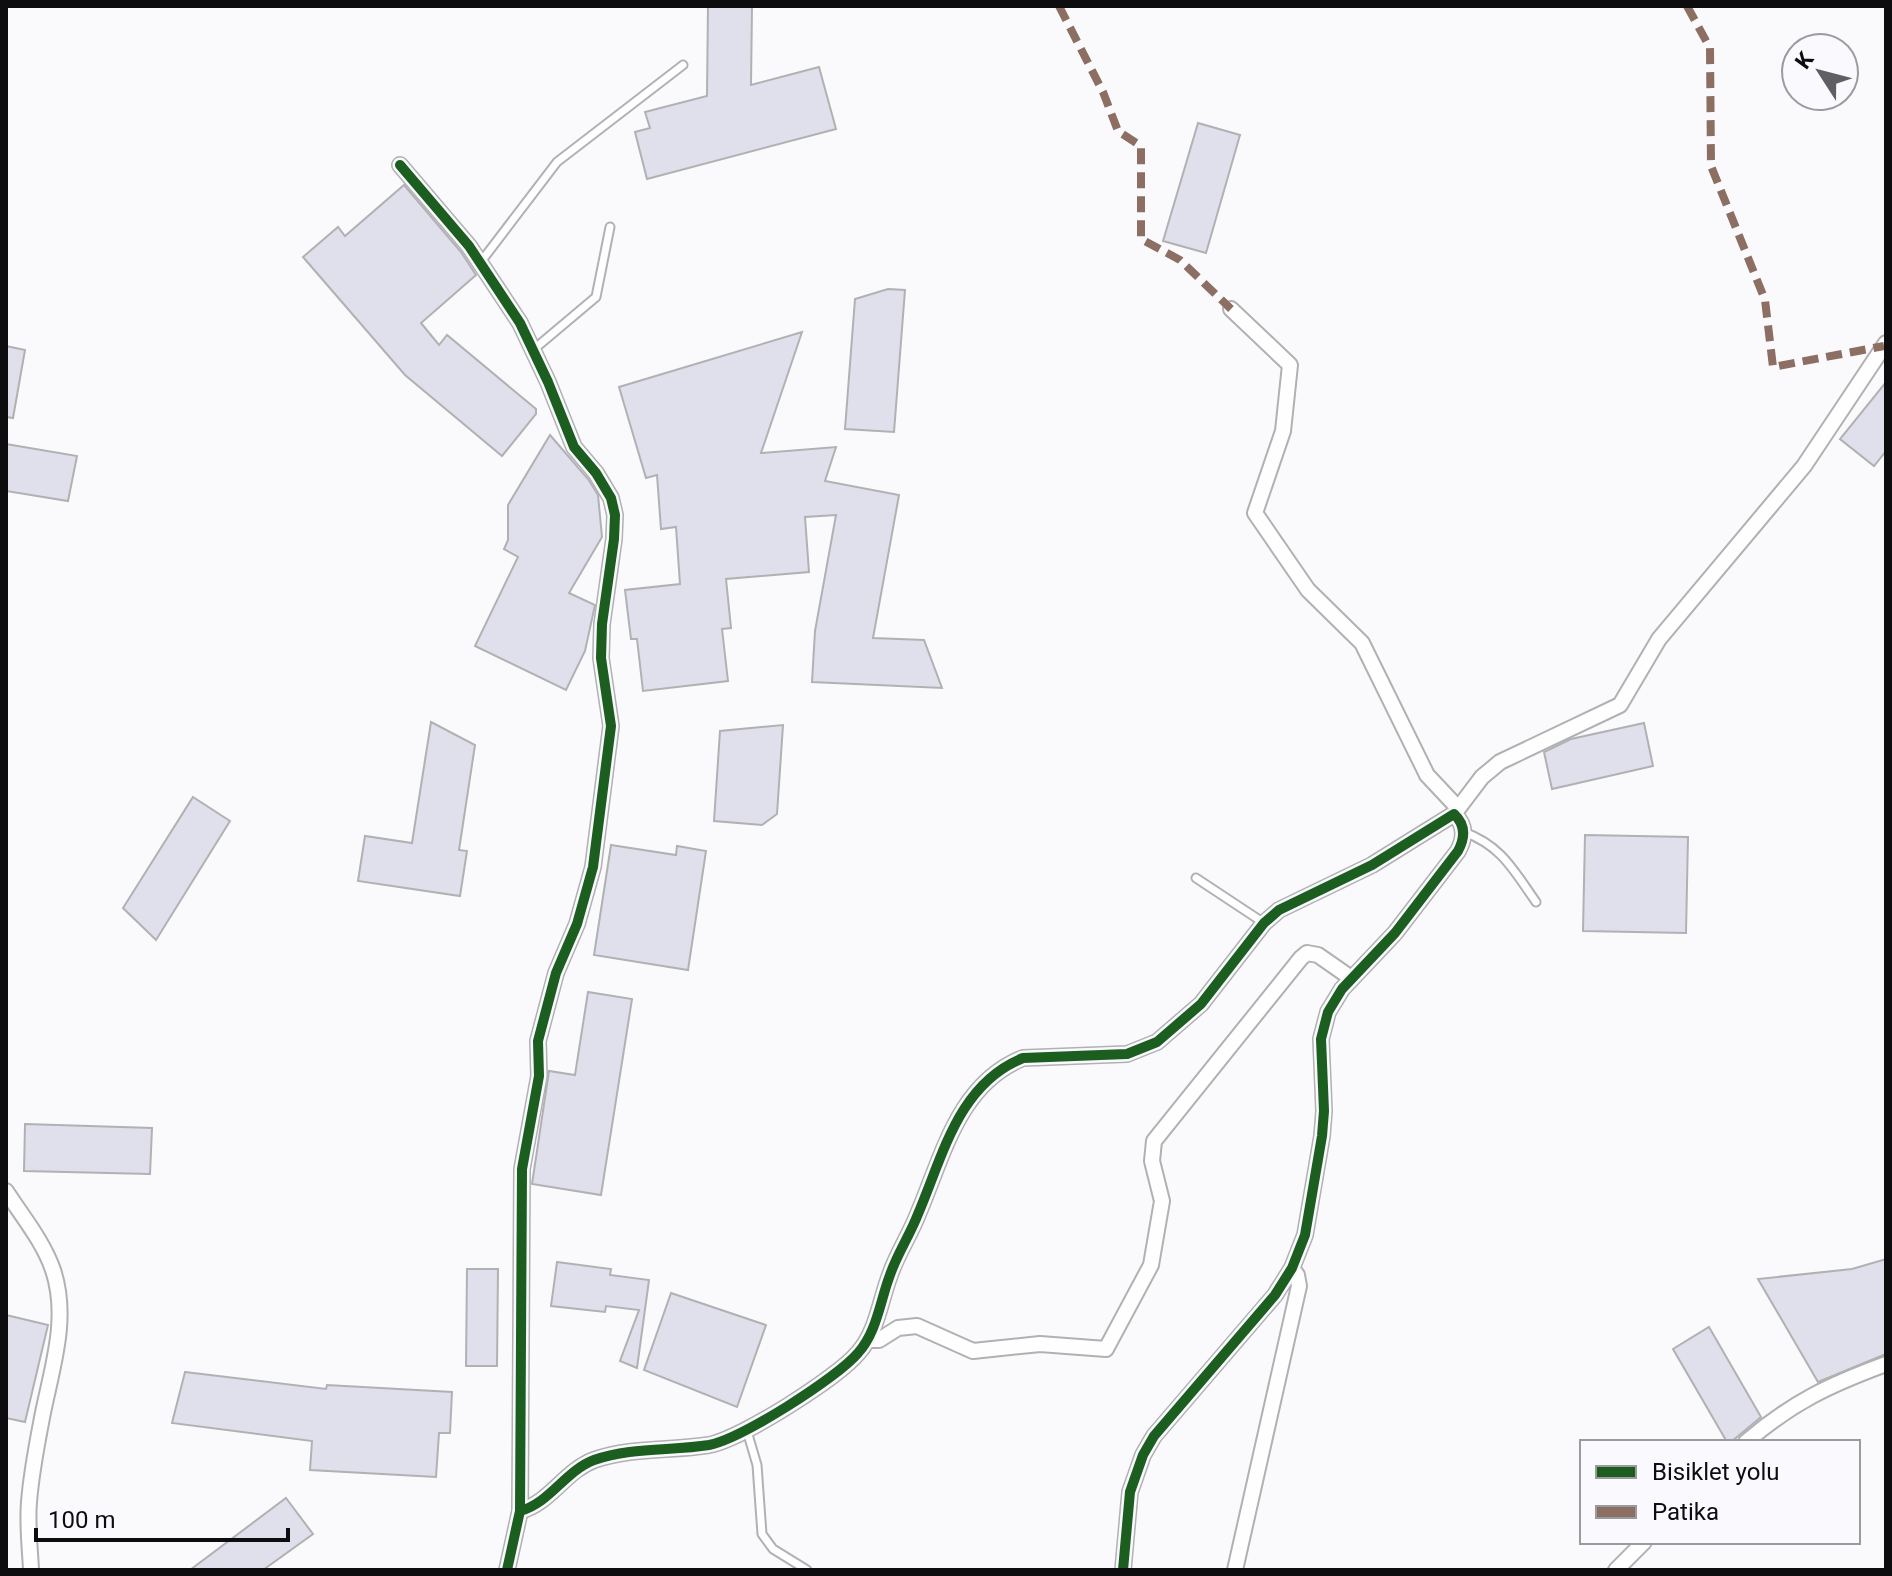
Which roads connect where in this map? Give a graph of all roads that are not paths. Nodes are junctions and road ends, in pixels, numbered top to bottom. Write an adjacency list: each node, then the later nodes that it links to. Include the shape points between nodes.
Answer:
1 (683, 65): 4 (lane, via 557,162)
2 (400, 165): 4 (street)
3 (610, 227): 7 (lane, via 596,297)
4 (480, 263): 7 (street)
5 (1231, 309): 8 (street, via 1290,365 1283,431 1255,513 1308,590 1362,643 1427,775)
6 (1886, 343): 8 (street, via 1804,466 1659,639 1620,705 1500,762)
7 (533, 351): 20 (street, via 574,447 596,473 615,515 601,658 611,726 593,867 538,1041 539,1076 522,1169)
8 (1456, 811): 9 (street); 12 (street, via 1372,865 1279,910)
9 (1464, 832): 11 (lane, via 1503,855); 13 (street, via 1441,876)
10 (1196, 878): 12 (lane)
11 (1536, 902)
12 (1264, 923): 16 (street, via 1215,989 1157,1042 1127,1054 1023,1058 982,1083 942,1153 890,1273)
13 (1351, 978): 15 (street, via 1328,1012 1321,1039 1322,1136 1305,1235); 16 (street, via 1307,953 1154,1141 1152,1161 1162,1201 1151,1265 1106,1349 1040,1344 973,1351 917,1326)
14 (6, 1191): 22 (street, via 44,1248 58,1299 54,1364 28,1504)
15 (1292, 1268): 25 (street, via 1143,1455 1130,1492); 26 (street, via 1299,1286)
16 (868, 1340): 18 (street, via 842,1368)
17 (1886, 1364): 19 (street, via 1794,1404)
18 (747, 1431): 20 (street, via 708,1445 599,1458); 24 (lane, via 757,1465 762,1534 773,1549)
19 (1749, 1440)
20 (520, 1511): 23 (street)
21 (1642, 1544): 27 (street)
22 (31, 1570)
23 (507, 1570)
24 (807, 1570)
25 (1123, 1570)
26 (1235, 1570)
27 (1616, 1570)

